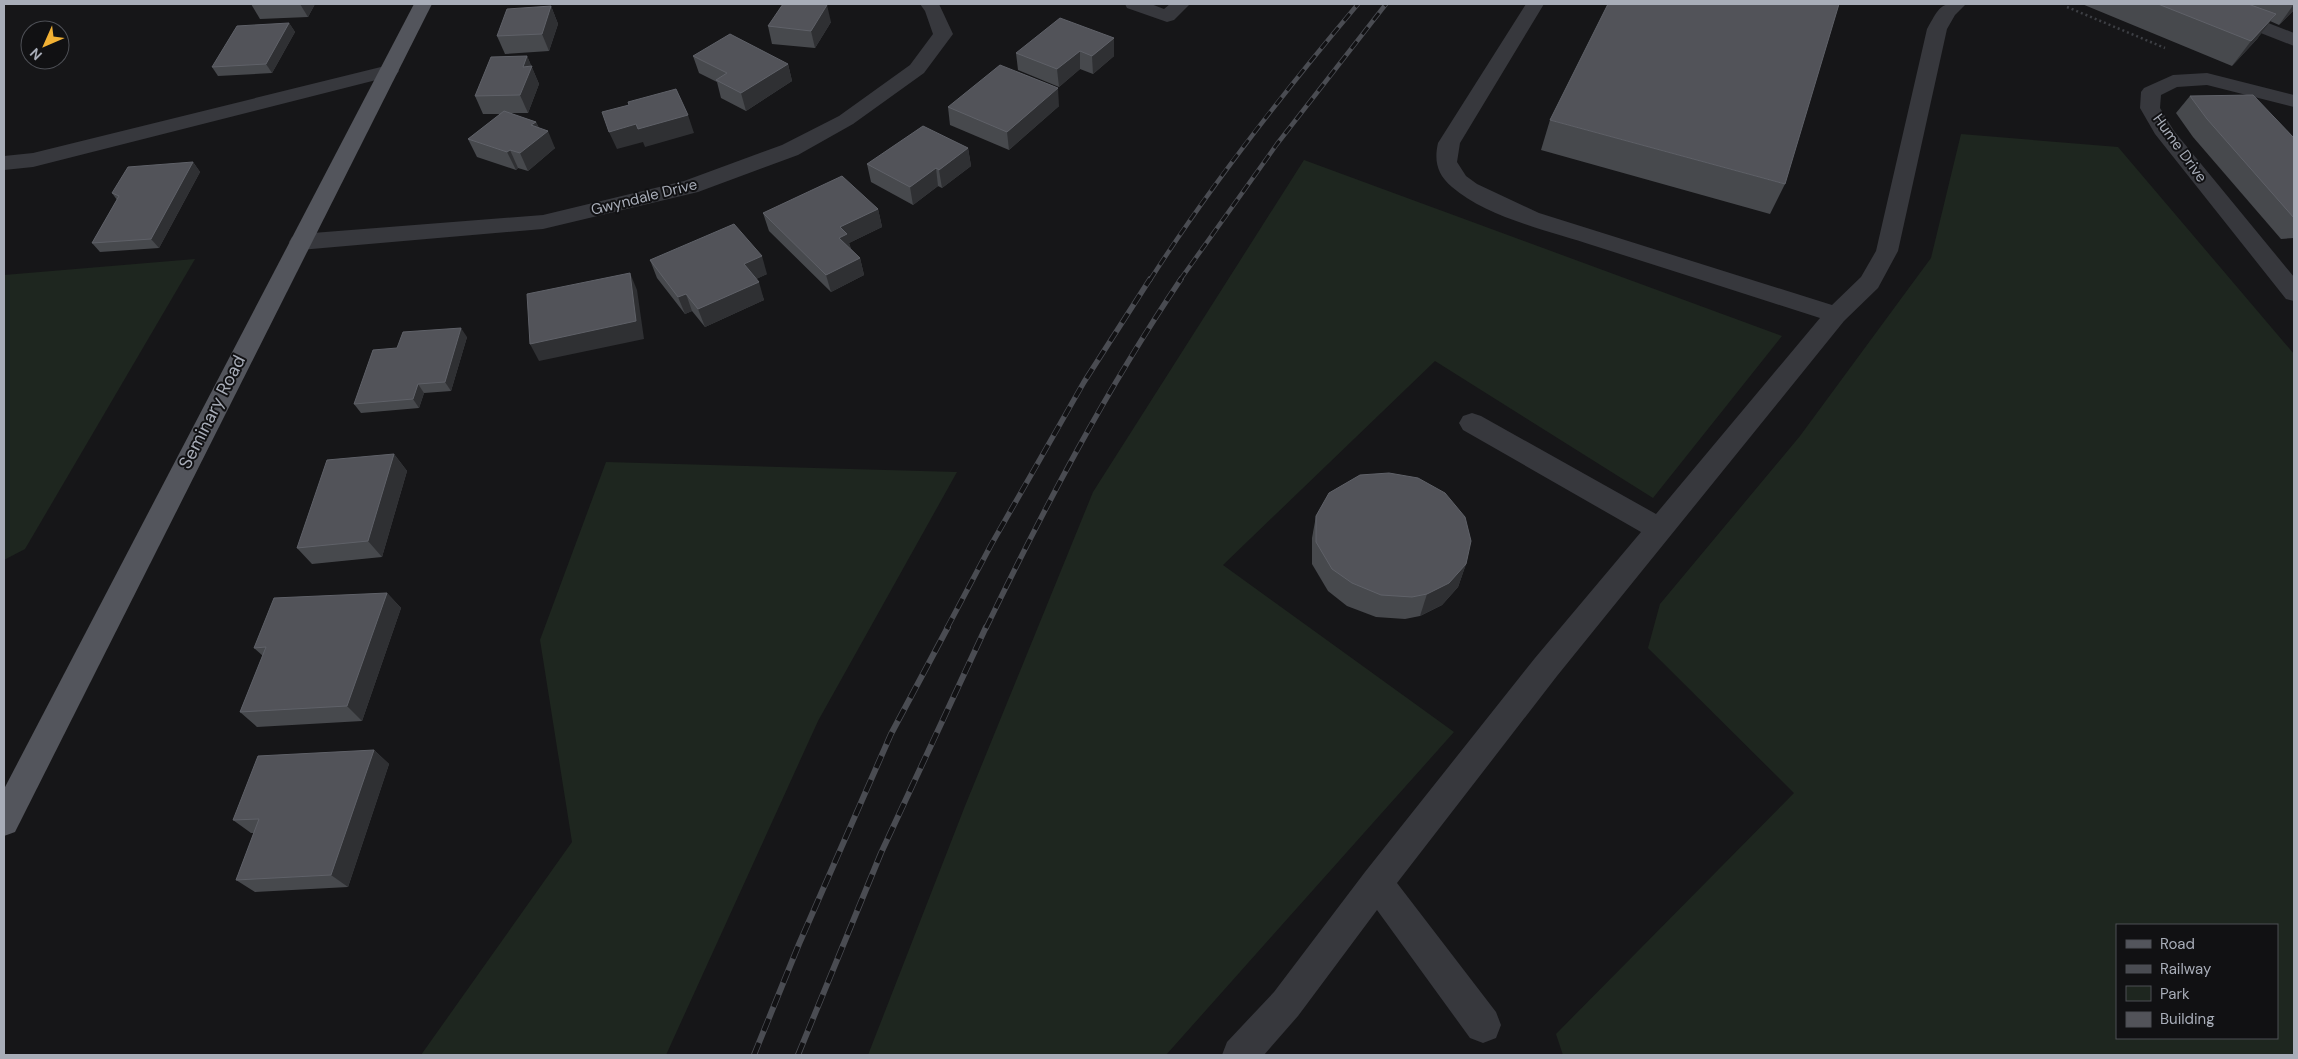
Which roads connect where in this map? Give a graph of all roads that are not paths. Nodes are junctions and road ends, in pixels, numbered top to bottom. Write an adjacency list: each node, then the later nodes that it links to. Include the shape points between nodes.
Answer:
1 (423, 4): 9 (main road, Seminary Road)
2 (930, 4): 12 (street, Gwyndale Drive, via 943,34 917,69 846,120 790,150 690,187 543,222)
3 (1134, 4): 4 (street, via 1167,16)
4 (1180, 4)
5 (1535, 4): 14 (street, via 1449,142 1446,162 1458,181 1484,199 1531,218)
6 (1956, 4): 14 (street, via 1937,29 1887,251 1870,282)
7 (2204, 4): 8 (street)
8 (2294, 40)
9 (388, 71): 11 (street, via 33,160); 12 (main road, Seminary Road)
10 (2294, 101): 13 (street, Hume Drive, via 2208,79 2173,80 2151,92 2150,108 2166,134)
11 (4, 163)
12 (300, 242): 17 (main road, Seminary Road)
13 (2294, 293)
14 (1836, 315): 16 (street)
15 (1472, 423): 16 (street)
16 (1660, 529): 18 (street, via 1546,667)
17 (4, 821)
18 (1377, 884): 19 (street); 20 (street, via 1286,1004)
19 (1483, 1025)
20 (1240, 1055)

